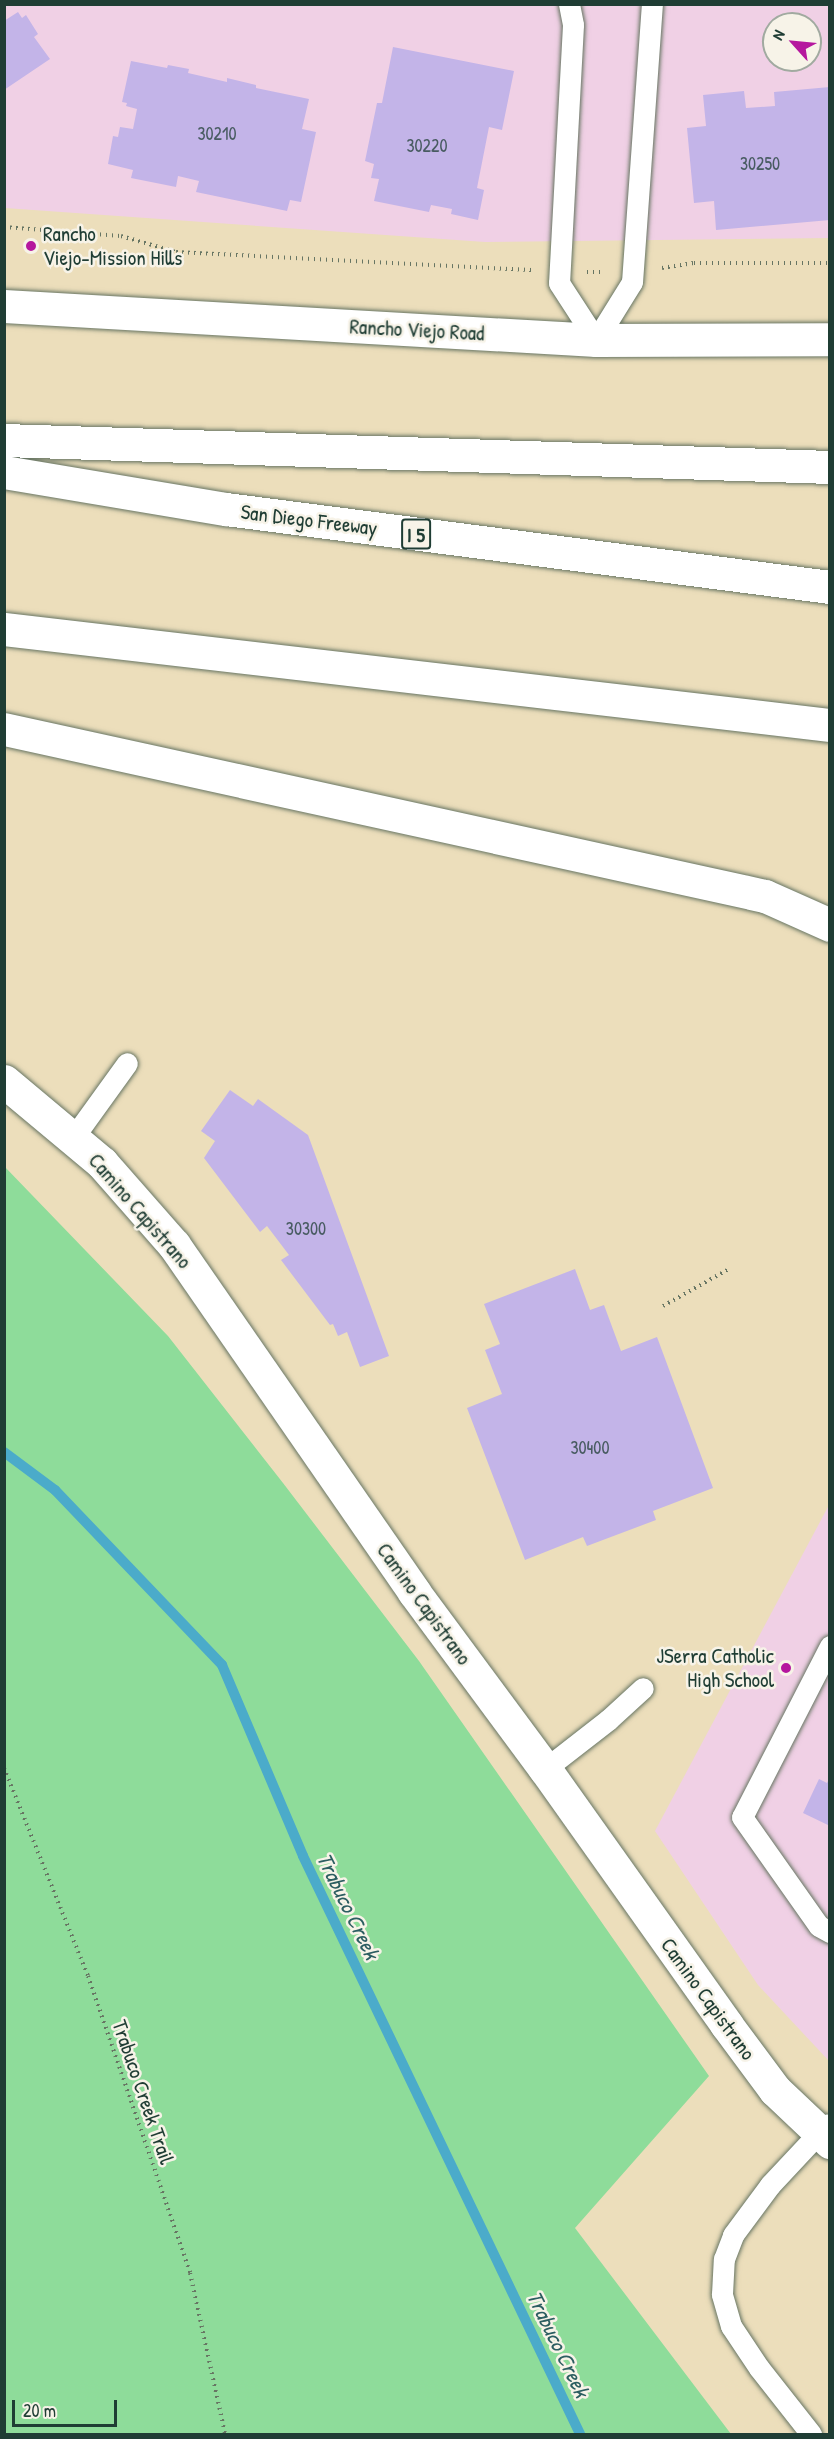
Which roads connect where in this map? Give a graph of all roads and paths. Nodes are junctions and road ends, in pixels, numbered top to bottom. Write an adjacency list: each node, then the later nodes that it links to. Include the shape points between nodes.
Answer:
1 (569, 4): 5 (lane, via 573,25)
2 (652, 4): 6 (lane)
3 (4, 228): 5 (path, via 121,236 176,252)
4 (830, 263): 6 (path, via 694,263)
5 (560, 272): 6 (path); 9 (lane, via 559,283)
6 (633, 272): 9 (lane, via 632,282)
7 (4, 306): 9 (main road, Rancho Viejo Road)
8 (830, 339): 9 (main road, Rancho Viejo Road)
9 (596, 340)
10 (4, 440): 11 (main road)
11 (830, 467)
12 (4, 472): 13 (main road, San Diego Freeway / I 5, via 226,509)
13 (830, 586)
14 (4, 629): 15 (main road)
15 (830, 725)
16 (4, 729): 17 (main road, via 765,896)
17 (830, 926)
18 (127, 1063): 20 (lane)
19 (4, 1081): 20 (main road, Camino Capistrano)
20 (73, 1138): 26 (main road, Camino Capistrano, via 102,1163 174,1245 414,1592)
21 (729, 1269): 22 (path)
22 (663, 1306)
23 (830, 1646): 27 (lane, via 742,1816 819,1926)
24 (643, 1688): 26 (lane)
25 (4, 1768): 29 (path, Trabuco Creek Trail, via 88,1977 190,2272)
26 (545, 1769): 28 (main road, Camino Capistrano, via 768,2080)
27 (830, 1932)
28 (826, 2132): 30 (lane, via 770,2185 733,2235 724,2259 722,2294 731,2326)
29 (225, 2434)
30 (811, 2434)

